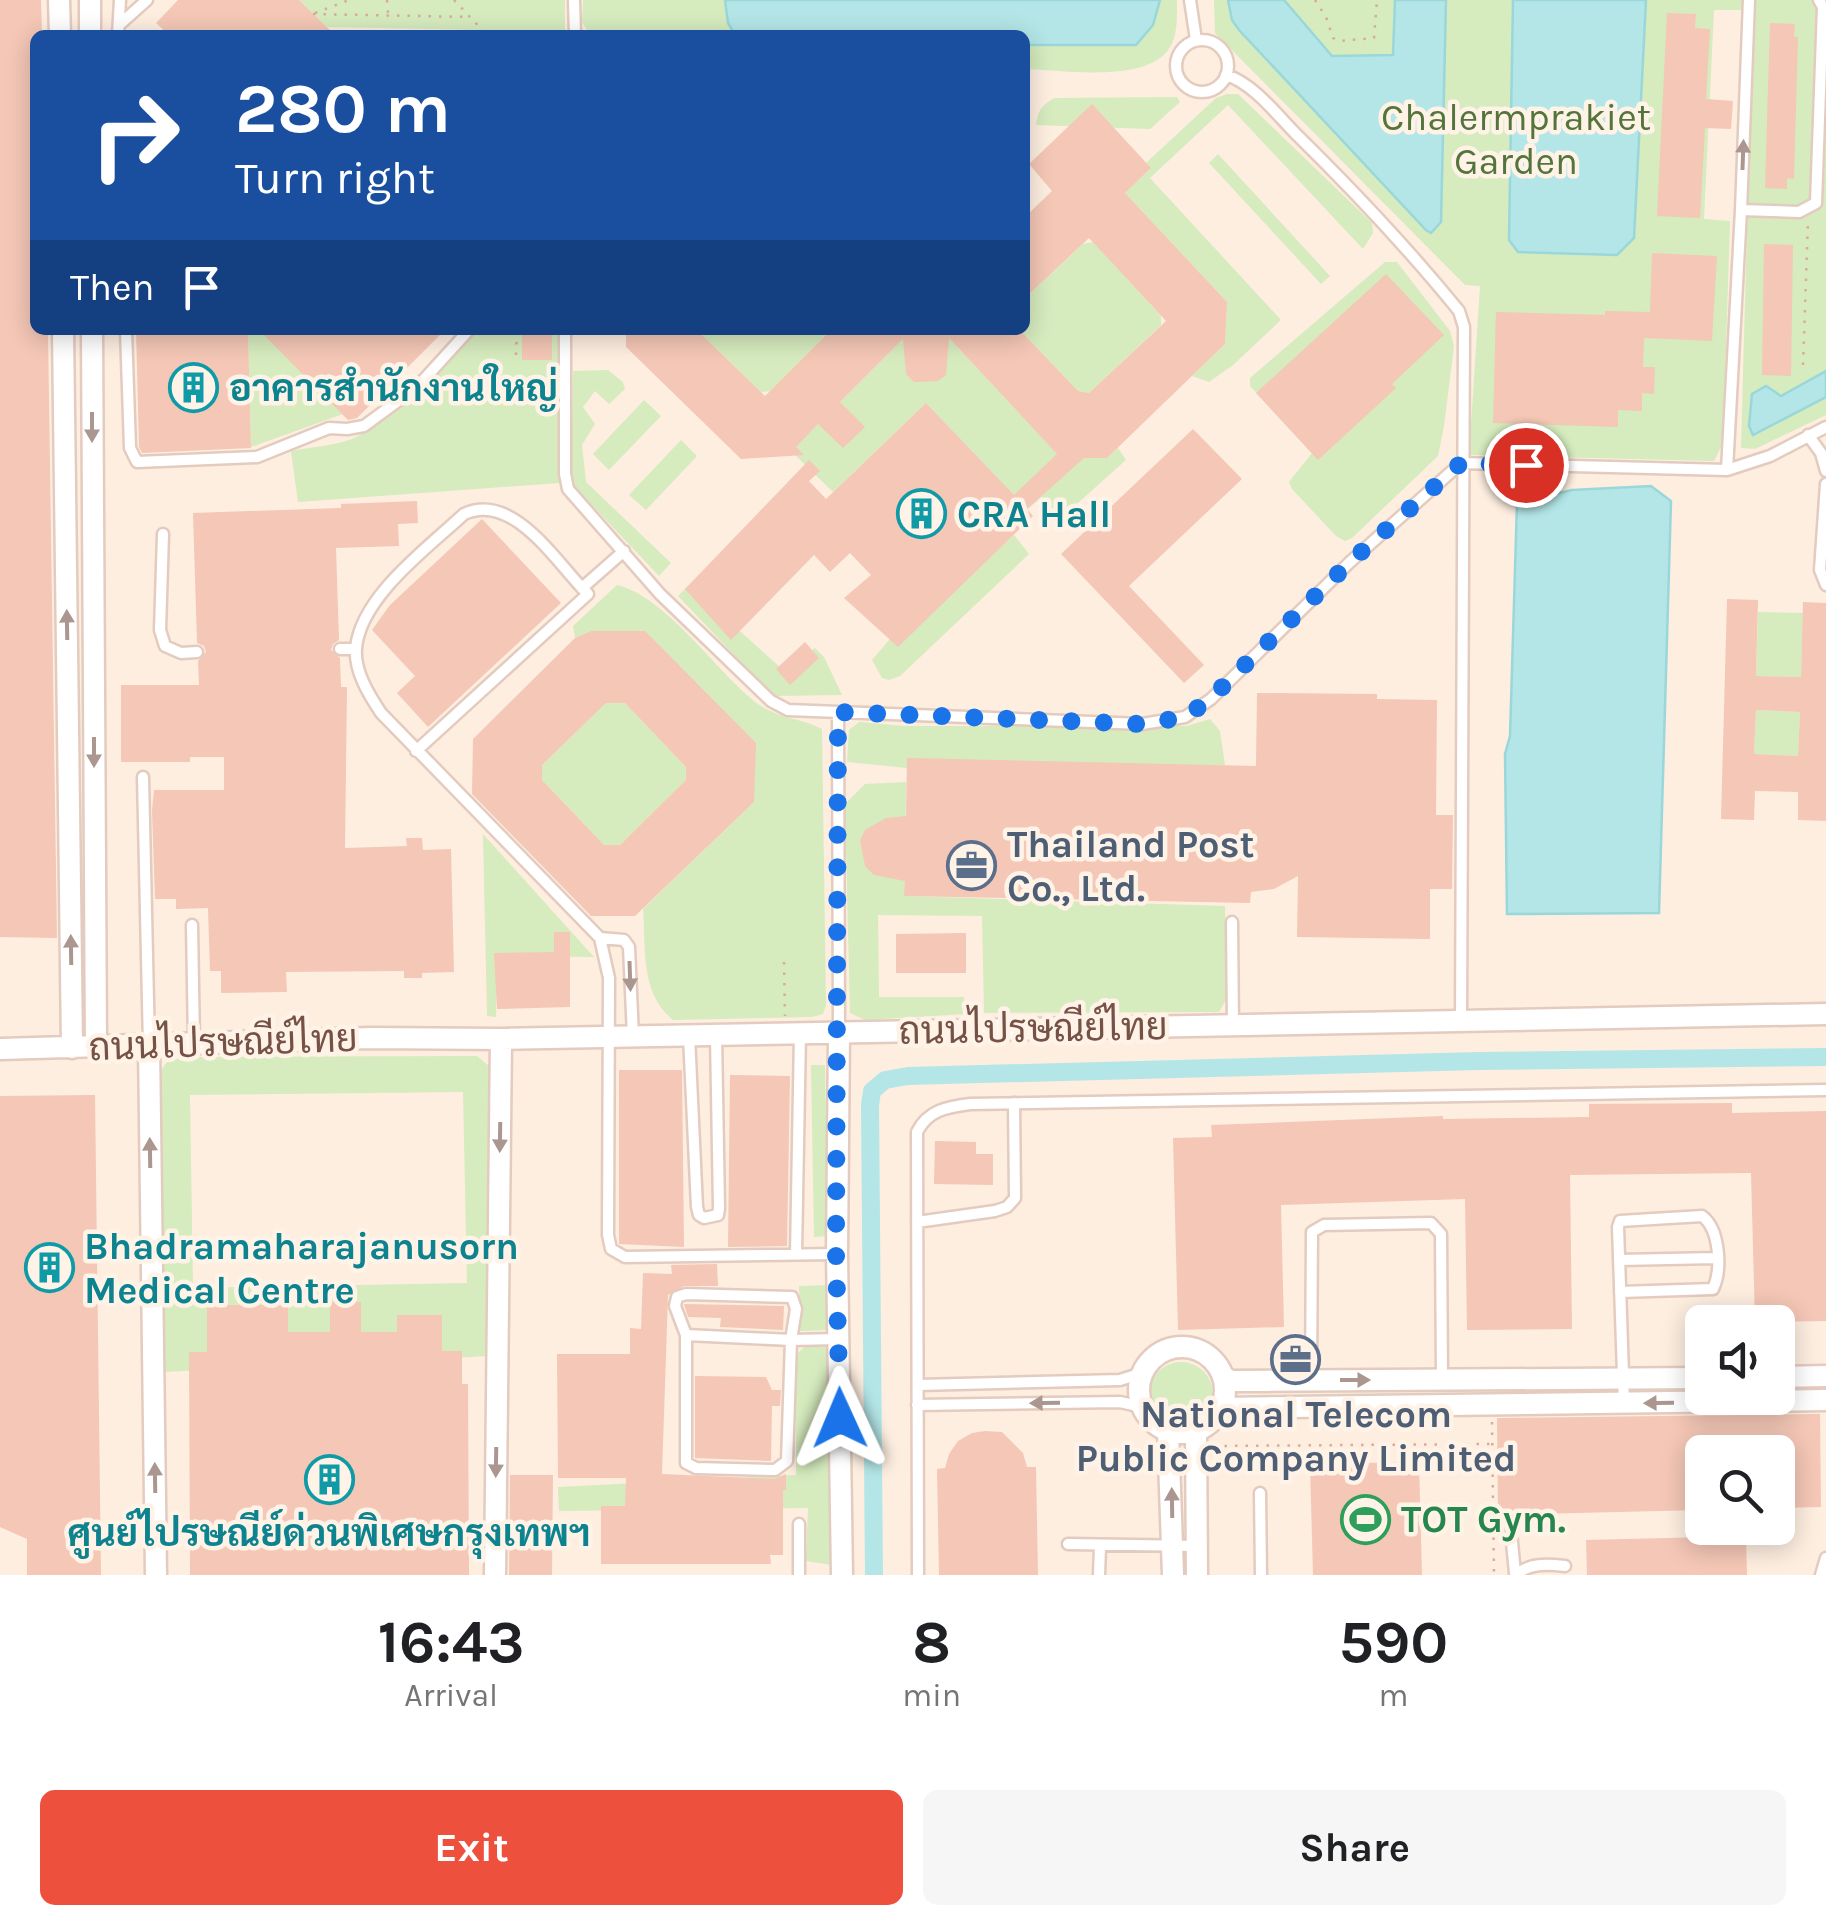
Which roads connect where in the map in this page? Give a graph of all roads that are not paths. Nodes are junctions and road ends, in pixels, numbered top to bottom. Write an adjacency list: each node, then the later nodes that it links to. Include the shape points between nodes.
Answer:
1 (59, 0): 9 (street)
2 (90, 0): 10 (street)
3 (120, 0): 11 (lane)
4 (147, 0): 11 (lane)
5 (574, 0): 12 (lane)
6 (1190, 0): 13 (lane)
7 (1749, 0): 15 (lane, one-way to 7)
8 (1819, 0): 15 (lane, via 1816,202 1799,212)
9 (60, 30)
10 (90, 30)
11 (118, 30)
12 (575, 30)
13 (1196, 40): 14 (lane, via 1223,50); 14 (lane, via 1176,61 1184,84 1208,91)
14 (1226, 76): 23 (lane, via 1264,103 1392,230 1459,311)
15 (1741, 210): 24 (lane)
16 (63, 335): 41 (street, one-way to 16)
17 (92, 335): 40 (street, one-way to 40)
18 (126, 335): 19 (lane, via 130,448 137,462 257,457 329,428 364,426 417,387)
19 (464, 335)
20 (565, 335): 28 (lane, via 568,489)
21 (1826, 426): 22 (lane)
22 (1808, 435): 24 (lane); 25 (lane)
23 (1461, 463): 24 (lane); 34 (lane, via 1185,717 1142,724); 43 (lane)
24 (1727, 470)
25 (1826, 471)
26 (1826, 484): 29 (lane, via 1820,570)
27 (163, 534): 33 (lane, via 160,630 165,646)
28 (624, 551): 30 (lane); 34 (lane, via 772,701 788,710)
29 (1826, 585)
30 (582, 588): 32 (lane, via 514,515 477,508 384,590 362,624); 35 (lane, via 588,594)
31 (340, 648): 32 (lane)
32 (356, 648): 35 (lane, via 370,696)
33 (197, 652)
34 (838, 712): 45 (lane)
35 (416, 751): 39 (lane)
36 (143, 777): 53 (lane)
37 (1232, 922): 44 (lane)
38 (192, 925): 52 (lane)
39 (600, 938): 49 (lane, via 609,978); 50 (lane, one-way to 50, via 624,940 629,947)
40 (96, 986): 41 (street, via 84,994); 54 (street)
41 (71, 988): 55 (street)
42 (1826, 1014): 43 (street, ถนนไปรษณีย์ไทย)
43 (1460, 1021): 44 (street, ถนนไปรษณีย์ไทย)
44 (1232, 1025): 45 (street, ถนนไปรษณีย์ไทย)
45 (839, 1032): 46 (street, ถนนไปรษณีย์ไทย); 61 (street)
46 (793, 1034): 47 (street, ถนนไปรษณีย์ไทย); 60 (lane)
47 (716, 1035): 48 (street, ถนนไปรษณีย์ไทย); 48 (lane, via 719,1208 712,1218 697,1208)
48 (689, 1036): 50 (street, ถนนไปรษณีย์ไทย)
49 (609, 1037): 50 (street, ถนนไปรษณีย์ไทย); 51 (street, ถนนไปรษณีย์ไทย); 60 (lane, via 611,1249 625,1257)
50 (633, 1037)
51 (502, 1039): 52 (street, ถนนไปรษณีย์ไทย); 95 (street, one-way to 95)
52 (194, 1044): 53 (street, ถนนไปรษณีย์ไทย)
53 (149, 1046): 54 (street, ถนนไปรษณีย์ไทย); 94 (street, one-way to 53)
54 (96, 1047): 55 (street, ถนนไปรษณีย์ไทย)
55 (72, 1048): 56 (street, ถนนไปรษณีย์ไทย)
56 (0, 1049)
57 (1826, 1090): 58 (lane)
58 (1014, 1103): 59 (lane, via 948,1107 923,1120 917,1132); 59 (lane, via 1015,1198 995,1211)
59 (917, 1222): 76 (lane)
60 (796, 1254): 61 (lane)
61 (836, 1254): 66 (street)
62 (1717, 1258): 63 (lane); 63 (lane, via 1712,1226 1702,1216 1620,1221); 64 (lane, via 1713,1289)
63 (1619, 1260): 64 (lane)
64 (1620, 1292): 74 (lane)
65 (686, 1335): 67 (lane); 67 (lane, via 677,1297 782,1294 792,1296 796,1309); 67 (lane, via 684,1455 696,1468 783,1467)
66 (839, 1339): 67 (lane); 97 (street)
67 (791, 1340)
68 (1142, 1373): 69 (street, via 1166,1348 1184,1346 1201,1350); 76 (lane, via 1120,1380); 80 (street)
69 (1224, 1376): 75 (street); 81 (street)
70 (1795, 1376): 71 (street)
71 (1826, 1376)
72 (1685, 1378): 74 (street)
73 (1442, 1379): 74 (street); 75 (street, one-way to 73); 75 (lane, via 1441,1234 1431,1223 1324,1225 1312,1232)
74 (1622, 1379): 78 (lane)
75 (1312, 1380)
76 (918, 1384): 79 (lane)
77 (1826, 1400): 78 (street, one-way to 78)
78 (1624, 1404): 81 (street)
79 (918, 1405): 80 (lane, one-way to 79); 98 (lane)
80 (1142, 1407): 82 (street)
81 (1222, 1408): 83 (street)
82 (1168, 1431): 83 (street); 90 (street, one-way to 82)
83 (1196, 1431): 89 (street)
84 (1260, 1494): 102 (lane)
85 (1510, 1522): 93 (lane)
86 (799, 1524): 96 (lane)
87 (1068, 1544): 88 (lane)
88 (1100, 1546): 90 (lane); 99 (lane)
89 (1197, 1546): 90 (lane); 101 (street)
90 (1173, 1547): 100 (street)
91 (1826, 1558): 103 (lane)
92 (1564, 1566): 93 (lane, via 1540,1564)
93 (1516, 1574)
94 (156, 1575)
95 (495, 1575)
96 (799, 1575)
97 (842, 1575)
98 (918, 1575)
99 (1099, 1575)
100 (1173, 1575)
101 (1197, 1575)
102 (1261, 1575)
103 (1821, 1575)

